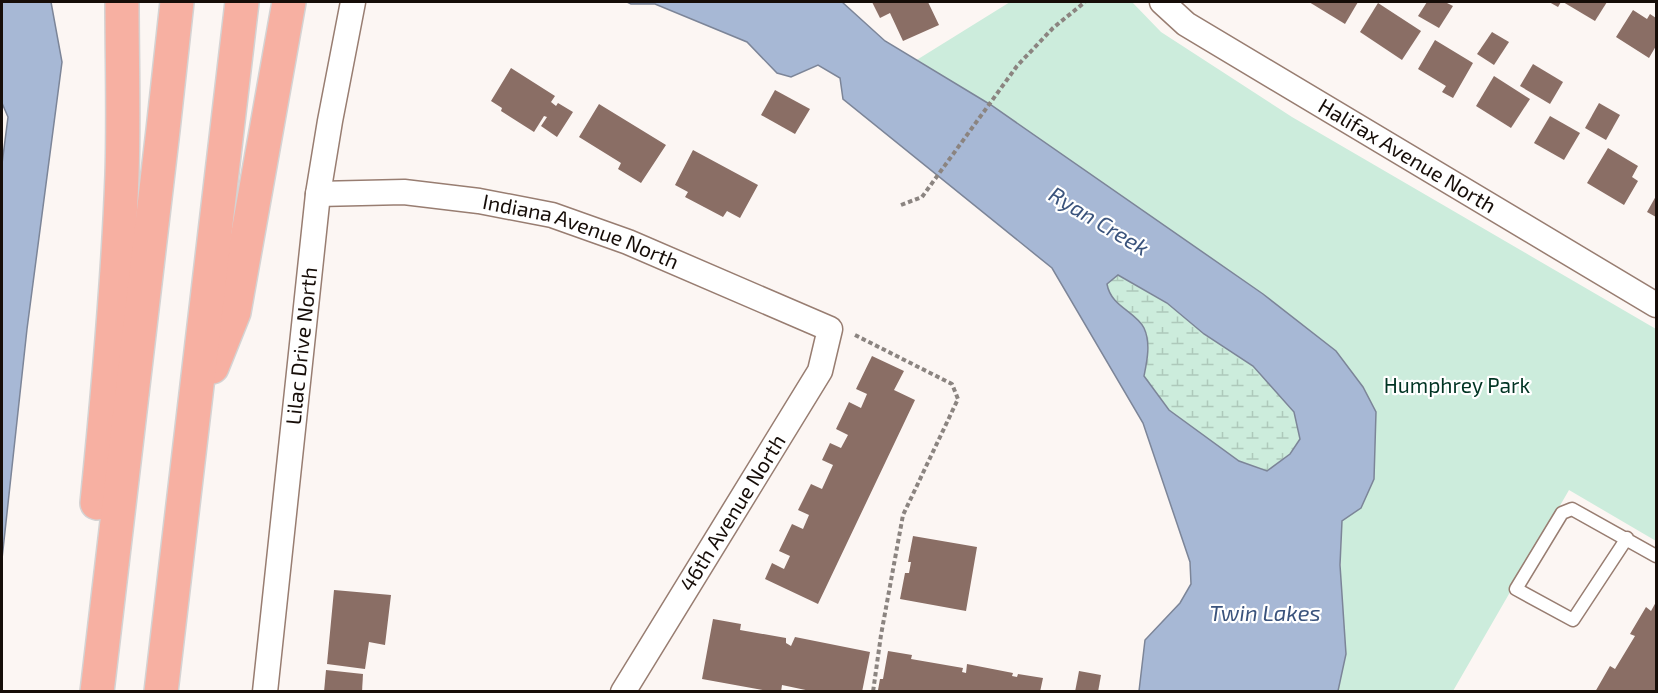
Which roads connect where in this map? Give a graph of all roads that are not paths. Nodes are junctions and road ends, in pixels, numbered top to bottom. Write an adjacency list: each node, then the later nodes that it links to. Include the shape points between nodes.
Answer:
1 (122, 2): 13 (highway, via 122,172 116,287)
2 (177, 2): 14 (highway)
3 (242, 2): 10 (highway)
4 (289, 2): 10 (highway, via 234,312)
5 (353, 2): 7 (street, Lilac Drive North)
6 (1162, 2): 8 (street, Halifax Avenue North, via 1186,24)
7 (318, 194): 9 (street, Indiana Avenue North, via 404,192 552,215 628,242); 16 (street, Lilac Drive North)
8 (1656, 305)
9 (830, 329): 17 (street, 46th Avenue North, via 820,371)
10 (195, 411): 15 (highway)
11 (1627, 538): 11 (lane, via 1572,509 1562,513 1516,589 1573,620); 12 (lane)
12 (1656, 556)
13 (83, 692)
14 (97, 692)
15 (161, 692)
16 (265, 692)
17 (623, 692)

